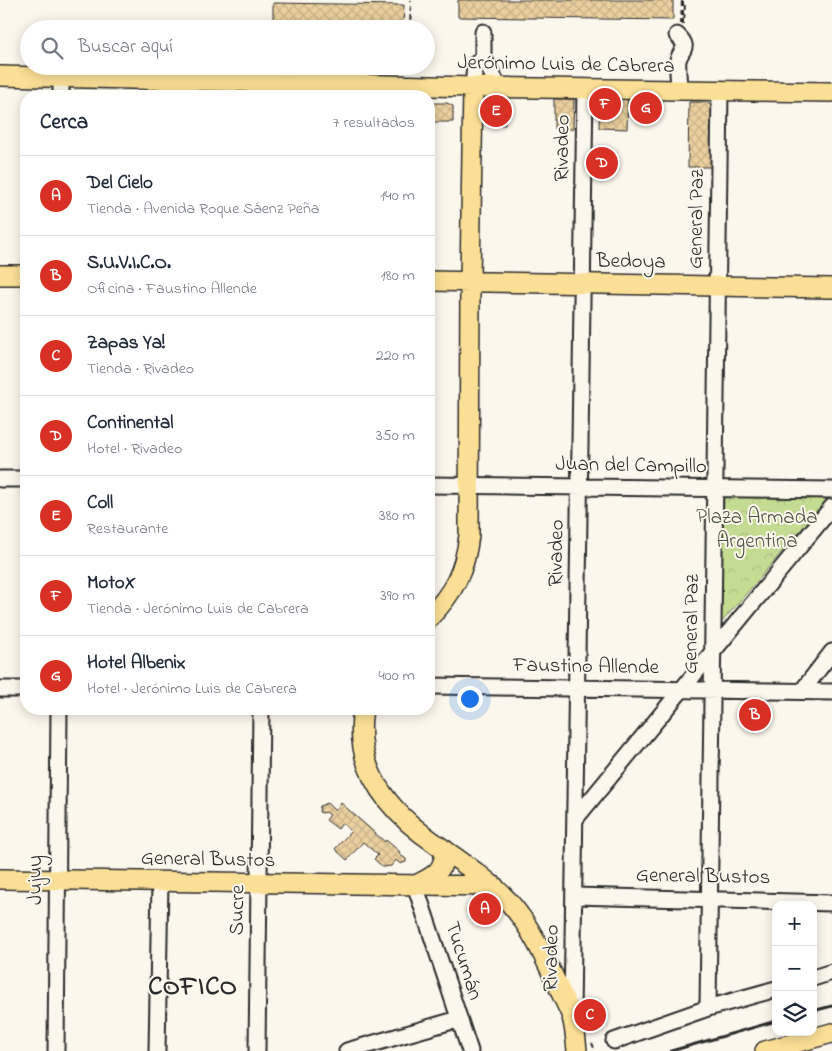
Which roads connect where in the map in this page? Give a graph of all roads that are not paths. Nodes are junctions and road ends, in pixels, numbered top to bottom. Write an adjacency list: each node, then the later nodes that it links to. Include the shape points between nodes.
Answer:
1 (483, 32): 3 (street)
2 (681, 35): 10 (street)
3 (483, 56): 5 (street); 7 (street, via 475,65)
4 (0, 76): 6 (main road, Jerónimo Luis de Cabrera)
5 (499, 86): 7 (main road, Jerónimo Luis de Cabrera); 8 (main road, Jerónimo Luis de Cabrera)
6 (61, 87): 9 (main road, Jerónimo Luis de Cabrera)
7 (473, 87): 9 (main road, Jerónimo Luis de Cabrera); 16 (main road)
8 (585, 88): 10 (main road, Jerónimo Luis de Cabrera); 17 (street, Rivadeo)
9 (270, 89)
10 (679, 90): 11 (main road, Jerónimo Luis de Cabrera)
11 (720, 90): 12 (main road, Jerónimo Luis de Cabrera); 18 (street, General Paz)
12 (832, 92)
13 (0, 275): 14 (main road)
14 (20, 275)
15 (435, 281): 16 (main road, Bedoya)
16 (470, 282): 17 (main road, Bedoya); 23 (main road)
17 (582, 284): 18 (main road, Bedoya); 24 (street, Rivadeo)
18 (718, 286): 19 (main road, Bedoya); 25 (street, General Paz)
19 (832, 288)
20 (0, 478): 21 (street)
21 (20, 479)
22 (435, 485): 23 (street, Juan del Campillo)
23 (470, 485): 24 (street, Juan del Campillo); 28 (main road, via 466,561 455,584)
24 (580, 487): 25 (street, Juan del Campillo); 32 (street, Rivadeo)
25 (715, 488): 26 (street, Juan del Campillo); 29 (street, General Paz)
26 (832, 490)
27 (832, 507): 29 (street)
28 (435, 610)
29 (713, 652): 35 (street); 36 (street, General Paz)
30 (832, 652): 37 (street)
31 (435, 686): 32 (street, Faustino Allende)
32 (577, 688): 35 (street, Faustino Allende); 42 (street, Rivadeo)
33 (0, 689): 34 (street)
34 (20, 689)
35 (682, 690): 36 (street, Faustino Allende); 42 (street)
36 (712, 690): 37 (street, Faustino Allende); 51 (street, General Paz)
37 (802, 691): 38 (street, Faustino Allende)
38 (832, 692)
39 (59, 715): 45 (street, Jujuy)
40 (261, 715): 47 (street, Sucre)
41 (363, 715): 43 (main road, via 365,759 373,782 389,804)
42 (576, 818): 50 (street, Rivadeo)
43 (445, 850): 48 (main road, General Bustos, via 436,874); 49 (main road)
44 (0, 879): 45 (main road, General Bustos)
45 (57, 880): 46 (main road, General Bustos); 63 (street, Jujuy)
46 (160, 881): 47 (main road, General Bustos); 64 (street)
47 (259, 883): 48 (main road, General Bustos); 65 (street, Sucre)
48 (415, 885): 49 (main road, General Bustos); 60 (street, Tucumán)
49 (494, 886): 54 (main road, via 522,918)
50 (574, 896): 51 (street, General Bustos); 53 (street, Rivadeo)
51 (709, 900): 52 (street, General Bustos); 58 (street, General Paz)
52 (832, 903)
53 (573, 953): 54 (street, via 562,965); 59 (street, Rivadeo)
54 (547, 962): 59 (main road)
55 (832, 972): 56 (street)
56 (817, 977)
57 (772, 990): 58 (street)
58 (708, 1008): 62 (street)
59 (572, 1018): 68 (main road)
60 (459, 1019): 66 (street); 67 (street, Tucumán)
61 (832, 1033): 69 (main road)
62 (614, 1041)
63 (56, 1051)
64 (158, 1051)
65 (257, 1051)
66 (347, 1051)
67 (470, 1051)
68 (577, 1051)
69 (765, 1051)

